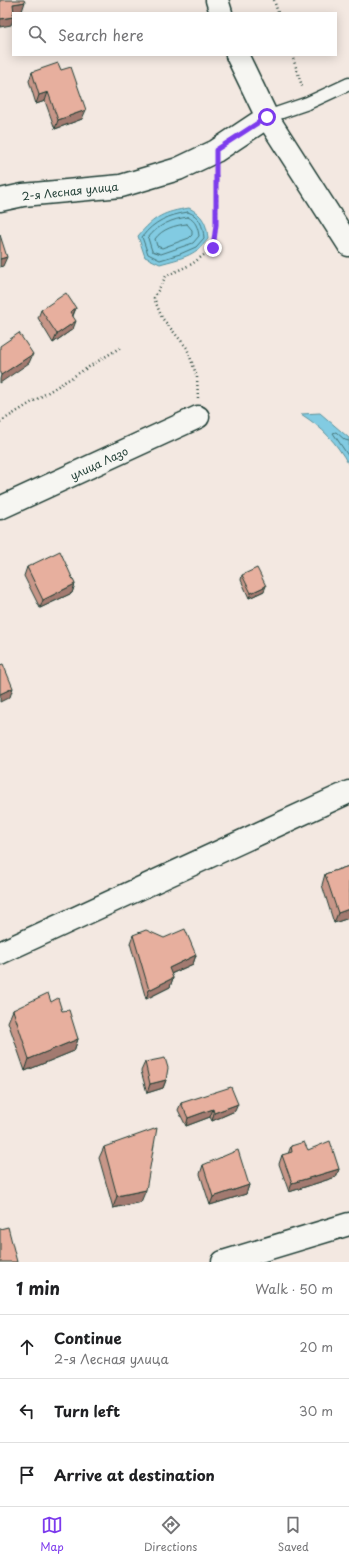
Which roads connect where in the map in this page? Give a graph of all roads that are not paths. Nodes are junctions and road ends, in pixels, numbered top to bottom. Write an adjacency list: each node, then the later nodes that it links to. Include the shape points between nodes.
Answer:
1 (216, 0): 2 (street)
2 (221, 12)
3 (237, 56): 5 (street)
4 (349, 84): 5 (lane, via 308,103)
5 (267, 117): 6 (street, 2-я Лесная улица, via 216,150 178,168 121,186 23,195); 7 (street)
6 (0, 200)
7 (349, 245)
8 (198, 418): 9 (street, улица Лазо)
9 (0, 508)
10 (349, 792): 11 (street)
11 (0, 953)
12 (349, 1224): 13 (street)
13 (223, 1262)

